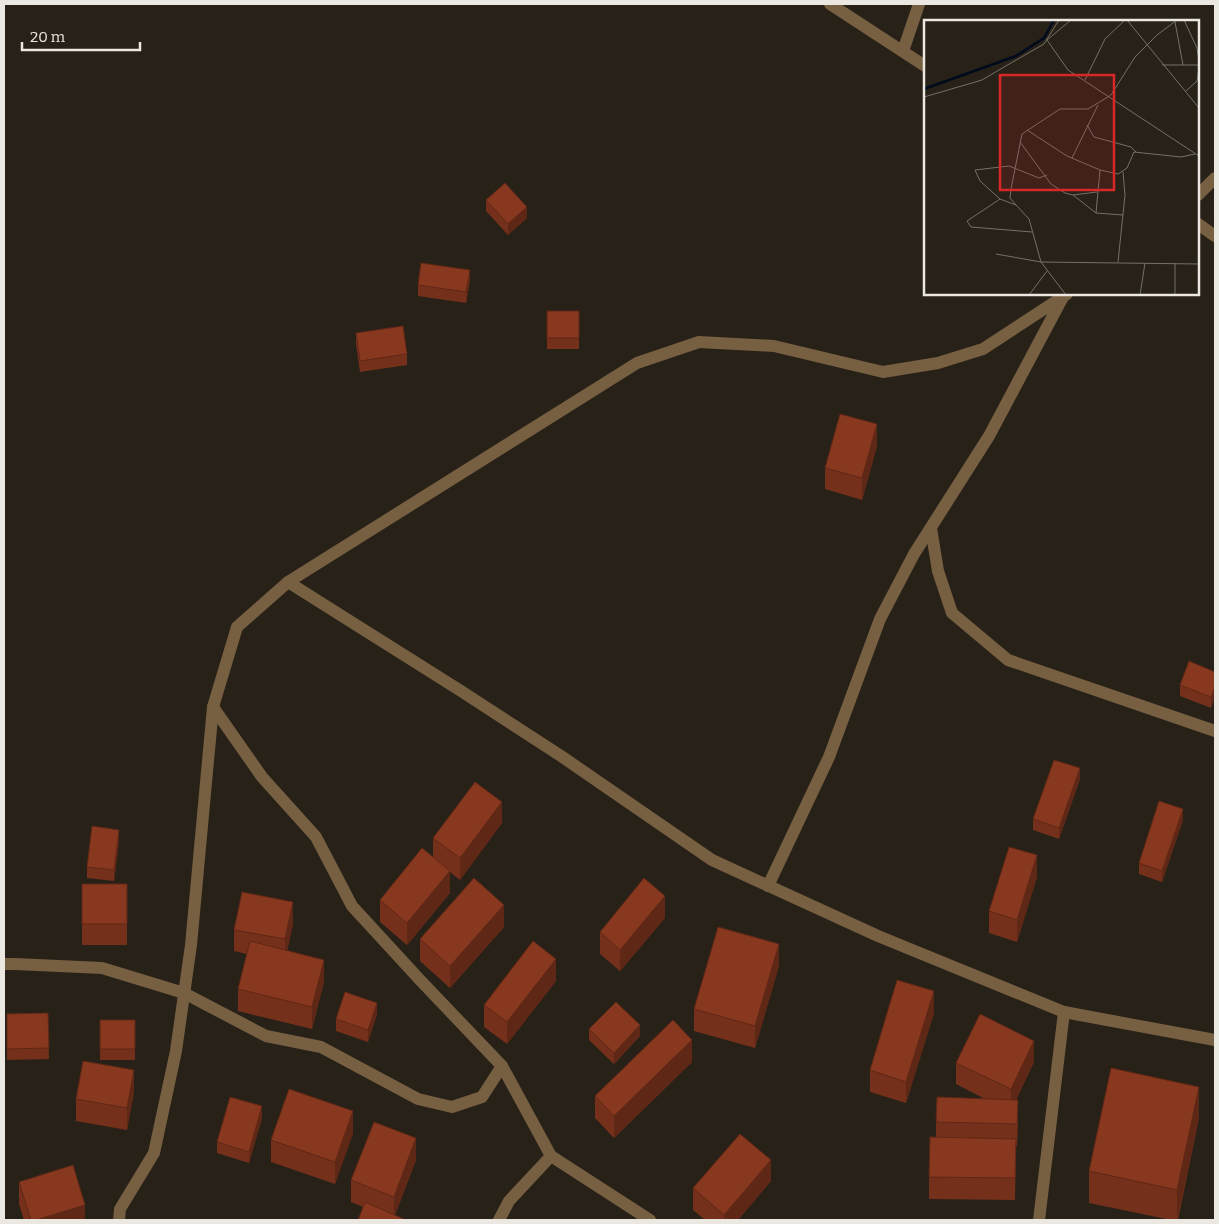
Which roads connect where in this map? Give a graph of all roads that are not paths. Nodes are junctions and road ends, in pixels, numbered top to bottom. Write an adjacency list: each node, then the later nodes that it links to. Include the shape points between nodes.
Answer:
1 (830, 4): 3 (street)
2 (918, 4): 3 (street)
3 (903, 51): 4 (street)
4 (924, 65)
5 (1213, 182): 6 (street)
6 (1199, 194)
7 (1199, 225): 8 (street)
8 (1215, 236)
9 (1066, 295): 10 (street, via 989,436); 11 (street, via 983,349 938,363 883,372 774,346 699,342 637,363)
10 (931, 528): 13 (street, via 938,571 952,614 1008,660); 14 (street, via 880,619 829,757)
11 (288, 582): 12 (street, via 237,627); 14 (street, via 562,756 712,860)
12 (213, 707): 16 (street); 19 (street, via 262,776 316,837 352,906)
13 (1215, 731)
14 (768, 886): 17 (street, via 878,936)
15 (4, 964): 16 (street, via 102,968)
16 (184, 993): 19 (street, via 266,1036 321,1048 418,1099 452,1107 482,1098); 21 (street, via 176,1051 154,1153 120,1209)
17 (1064, 1012): 18 (street); 24 (street)
18 (1215, 1040)
19 (502, 1066): 20 (street)
20 (551, 1156): 22 (street, via 509,1201); 23 (street)
21 (119, 1220)
22 (499, 1220)
23 (650, 1220)
24 (1039, 1220)

